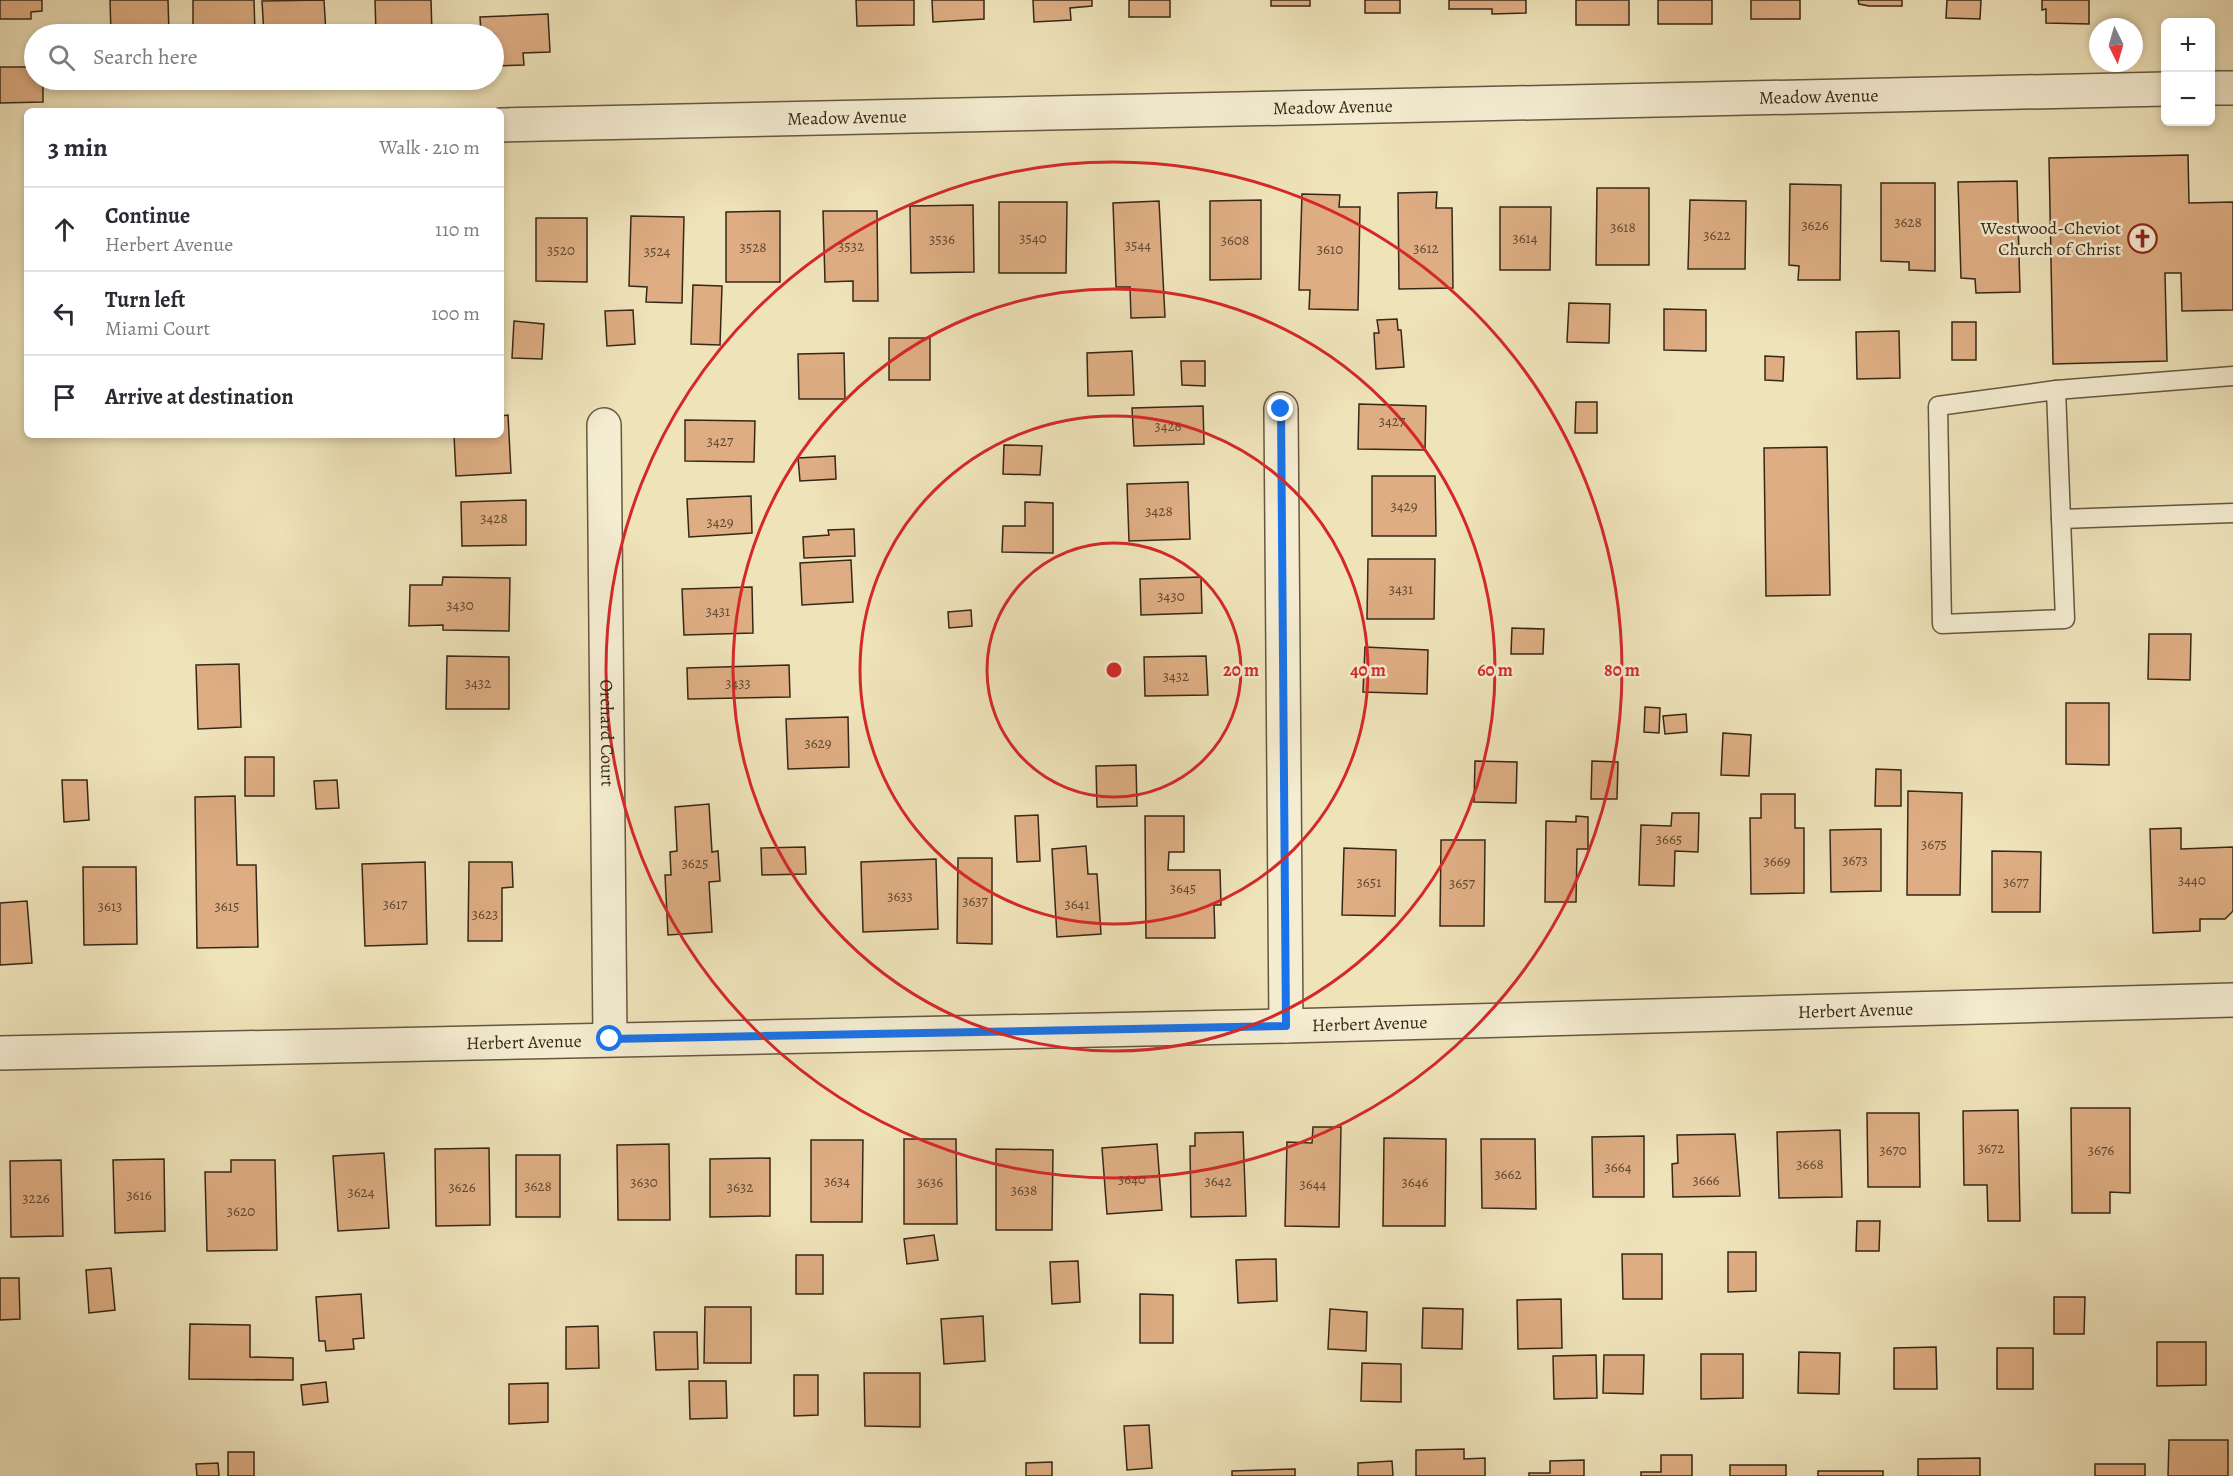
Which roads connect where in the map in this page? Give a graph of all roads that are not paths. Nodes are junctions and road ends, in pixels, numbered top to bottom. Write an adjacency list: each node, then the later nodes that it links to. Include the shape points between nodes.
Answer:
1 (2215, 88): 2 (street)
2 (2233, 88)
3 (2161, 89): 4 (street, Meadow Avenue)
4 (504, 125)
5 (2233, 376): 6 (lane)
6 (2056, 390): 10 (lane); 10 (lane, via 1938,406 1942,624 2066,619)
7 (1281, 409): 12 (street)
8 (604, 425): 13 (street, Orchard Court)
9 (2233, 513): 10 (lane)
10 (2061, 519)
11 (2233, 1000): 12 (street, Herbert Avenue)
12 (1286, 1026): 13 (street, Herbert Avenue)
13 (610, 1039): 14 (street, Herbert Avenue)
14 (0, 1053)

